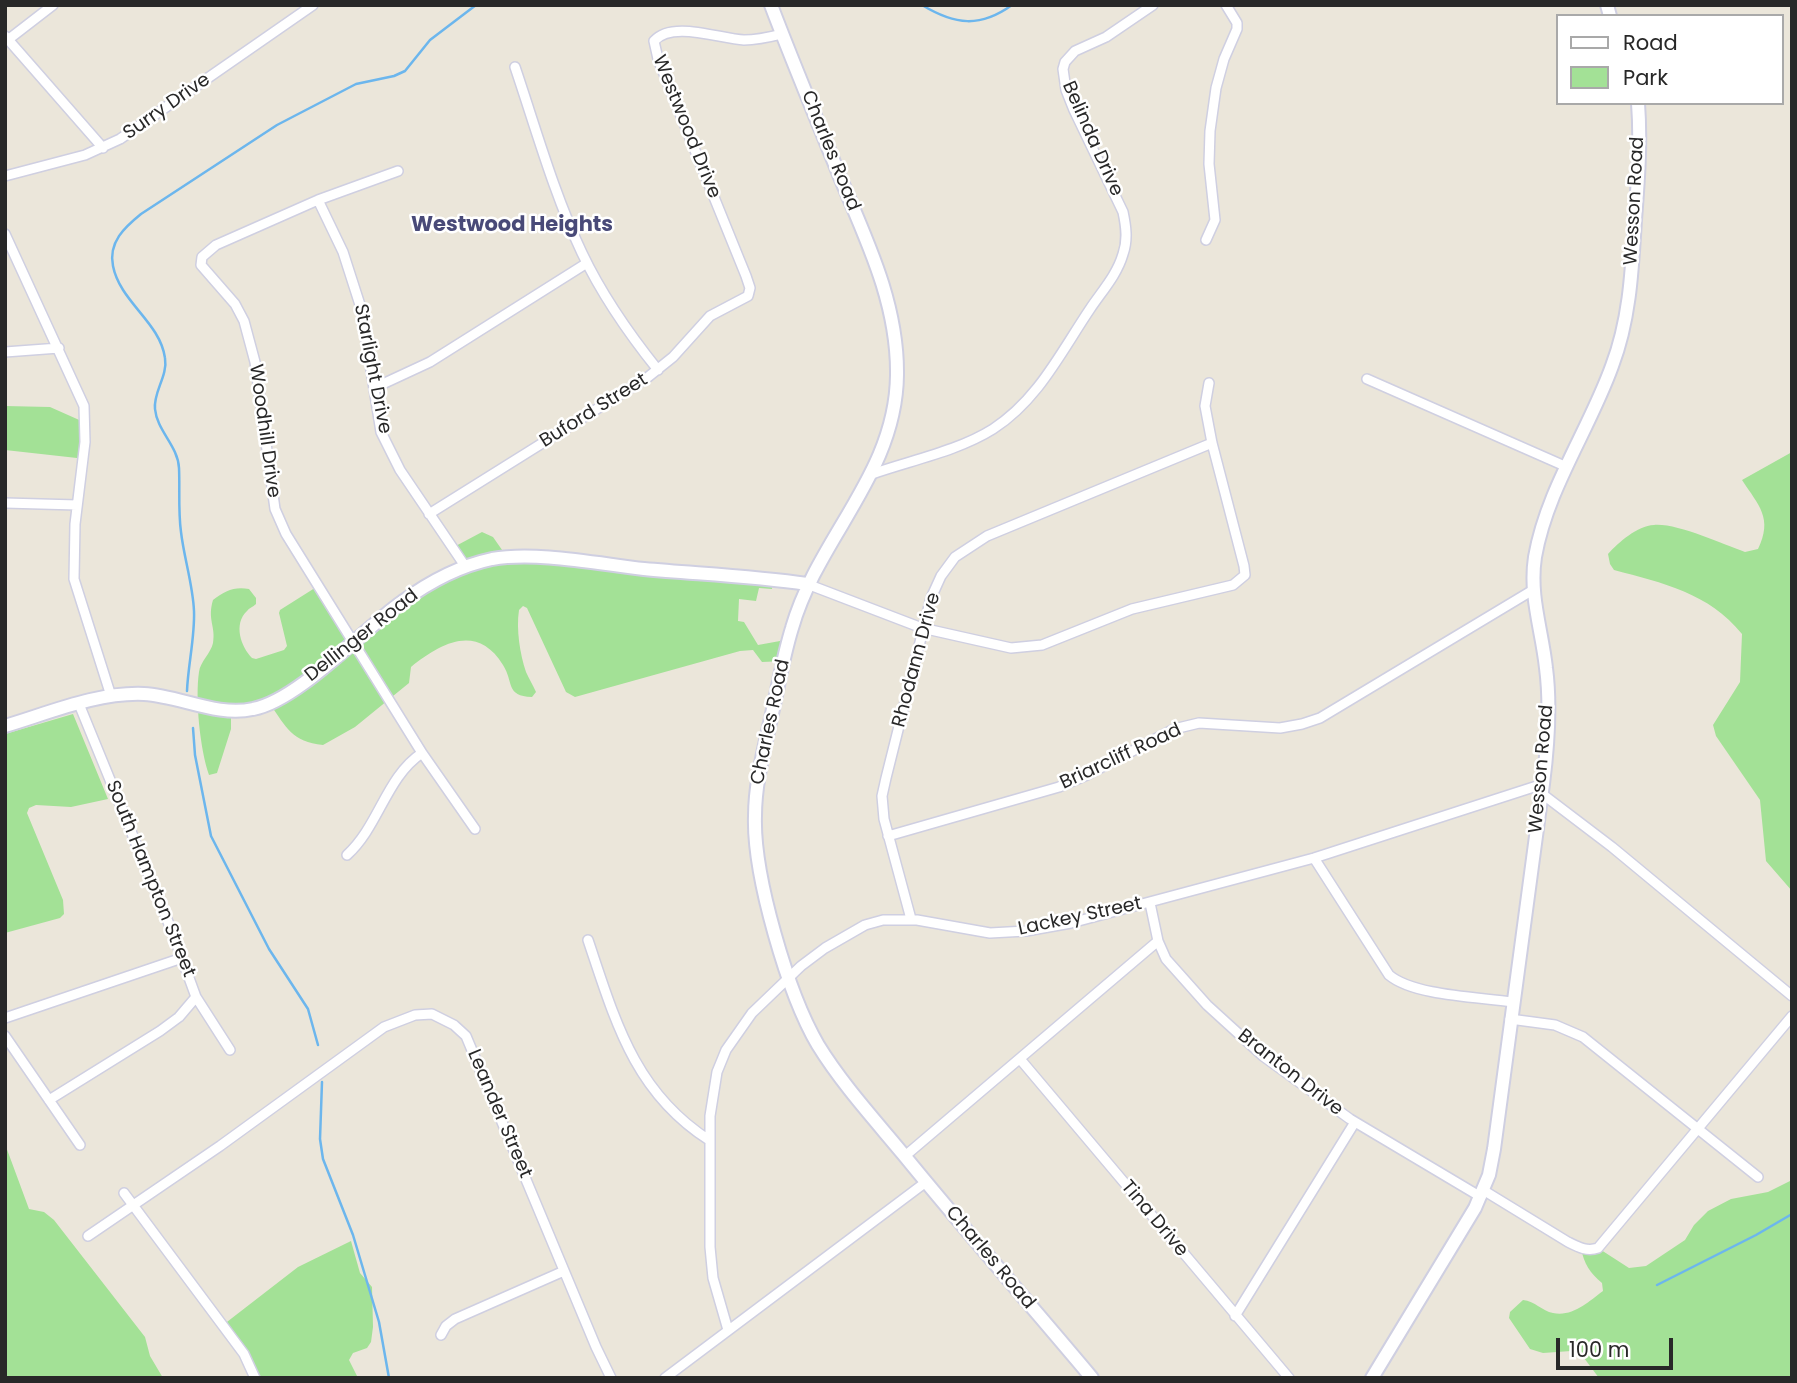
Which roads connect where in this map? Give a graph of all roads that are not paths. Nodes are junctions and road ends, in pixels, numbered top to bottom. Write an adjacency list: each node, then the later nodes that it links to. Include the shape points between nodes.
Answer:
1 (52, 5): 7 (street)
2 (313, 5): 10 (street, Surry Drive)
3 (771, 5): 6 (street, Charles Road)
4 (1153, 5): 26 (street, Belinda Drive, via 1075,51 1063,69 1066,90 1119,199 1126,226 1119,265 1038,388 1002,423 970,440)
5 (1226, 5): 15 (street, via 1237,29 1216,88 1209,164 1215,220)
6 (782, 34): 17 (street, Westwood Drive, via 753,40 673,32 654,41 746,276); 26 (street, Charles Road, via 879,272 892,317 896,393)
7 (7, 37): 10 (street)
8 (514, 66): 16 (street)
9 (1638, 105): 25 (street, Wesson Road, via 1632,273 1625,324 1612,367)
10 (103, 148): 12 (street, Surry Drive)
11 (398, 171): 13 (street)
12 (5, 176)
13 (318, 200): 23 (street, Starlight Drive, via 355,284); 34 (street, Woodhill Drive, via 216,245 202,257 201,265 244,321 255,362 275,509)
14 (5, 234): 18 (street)
15 (1206, 240)
16 (587, 263): 20 (street, via 632,338); 23 (street, via 430,362)
17 (748, 296): 20 (street, Buford Street, via 703,322)
18 (59, 348): 19 (street); 28 (street, via 85,414)
19 (5, 352)
20 (658, 370): 29 (street, Buford Street)
21 (1367, 379): 25 (street)
22 (1209, 383): 24 (street, via 1205,406)
23 (374, 388): 29 (street, Starlight Drive, via 381,432)
24 (1212, 443): 33 (street, Rhodann Drive, via 974,543 955,557 941,576); 33 (street, via 1244,566 1241,581 1132,609 1033,647 1011,648)
25 (1567, 467): 32 (street, Wesson Road, via 1539,539)
26 (873, 474): 31 (street, Charles Road)
27 (5, 503): 28 (street)
28 (77, 505): 35 (street, via 74,579)
29 (429, 514): 30 (street, Starlight Drive)
30 (465, 566): 31 (street, Dellinger Road, via 507,557 549,558); 34 (street, Dellinger Road, via 400,603)
31 (807, 583): 33 (street); 49 (street, Charles Road, via 780,676 755,818 762,874)
32 (1533, 590): 39 (street, Wesson Road, via 1548,687); 41 (street, Briarcliff Road, via 1320,718 1280,728 1199,723 1174,729 1059,787)
33 (922, 628): 41 (street, Rhodann Drive, via 883,796)
34 (353, 642): 35 (street, Dellinger Road, via 299,686 271,704 253,709 236,711 145,694); 38 (street, Woodhill Drive)
35 (111, 696): 36 (street, Dellinger Road)
36 (79, 704): 37 (street, Dellinger Road); 48 (street, South Hampton Street)
37 (5, 726)
38 (422, 752): 40 (street, Woodhill Drive); 42 (street, via 405,767 366,835)
39 (1542, 789): 43 (street, Lackey Street); 50 (street); 52 (street, Wesson Road)
40 (475, 829)
41 (888, 836): 45 (street, Rhodann Drive)
42 (347, 855)
43 (1314, 858): 44 (street, Lackey Street); 52 (street, via 1397,982 1415,989)
44 (1150, 903): 45 (street, Lackey Street, via 1071,923 1008,932); 47 (street, Branton Drive)
45 (911, 919): 49 (street, Lackey Street, via 865,925 826,948)
46 (588, 940): 62 (street, via 632,1059 659,1098)
47 (1158, 941): 58 (street); 60 (street, Branton Drive, via 1177,974 1222,1019 1284,1073)
48 (182, 958): 51 (street, South Hampton Street); 54 (street)
49 (789, 979): 62 (street, Lackey Street, via 752,1013 726,1050 712,1091); 64 (street, Charles Road, via 817,1044)
50 (1792, 996)
51 (196, 997): 57 (street, South Hampton Street); 59 (street, via 160,1031)
52 (1513, 1002): 55 (street, Wesson Road)
53 (1792, 1016): 61 (street)
54 (5, 1018)
55 (1510, 1019): 61 (street, via 1575,1032); 68 (street, Wesson Road, via 1494,1149)
56 (5, 1036): 59 (street)
57 (230, 1050)
58 (1020, 1059): 64 (street); 72 (street, Tina Drive)
59 (49, 1100): 63 (street)
60 (1355, 1122): 68 (street, Branton Drive); 72 (street)
61 (1698, 1128): 65 (street); 68 (street, Branton Drive, via 1602,1244 1592,1250 1568,1242)
62 (709, 1140): 73 (street, Lackey Street, via 711,1265)
63 (80, 1145)
64 (905, 1156): 66 (street, Charles Road)
65 (1758, 1177)
66 (926, 1182): 73 (street); 79 (street, Charles Road)
67 (124, 1193): 69 (street)
68 (1482, 1193): 75 (street, Wesson Road)
69 (135, 1205): 70 (street, Leander Street); 71 (street, Leander Street, via 384,1027 432,1014 466,1036); 76 (street, via 244,1354)
70 (88, 1236)
71 (564, 1271): 74 (street, via 456,1319); 77 (street, Leander Street)
72 (1235, 1316): 80 (street, Tina Drive)
73 (728, 1330): 78 (street)
74 (441, 1335)
75 (1375, 1376)
76 (255, 1378)
77 (611, 1378)
78 (665, 1378)
79 (1092, 1378)
80 (1289, 1378)

